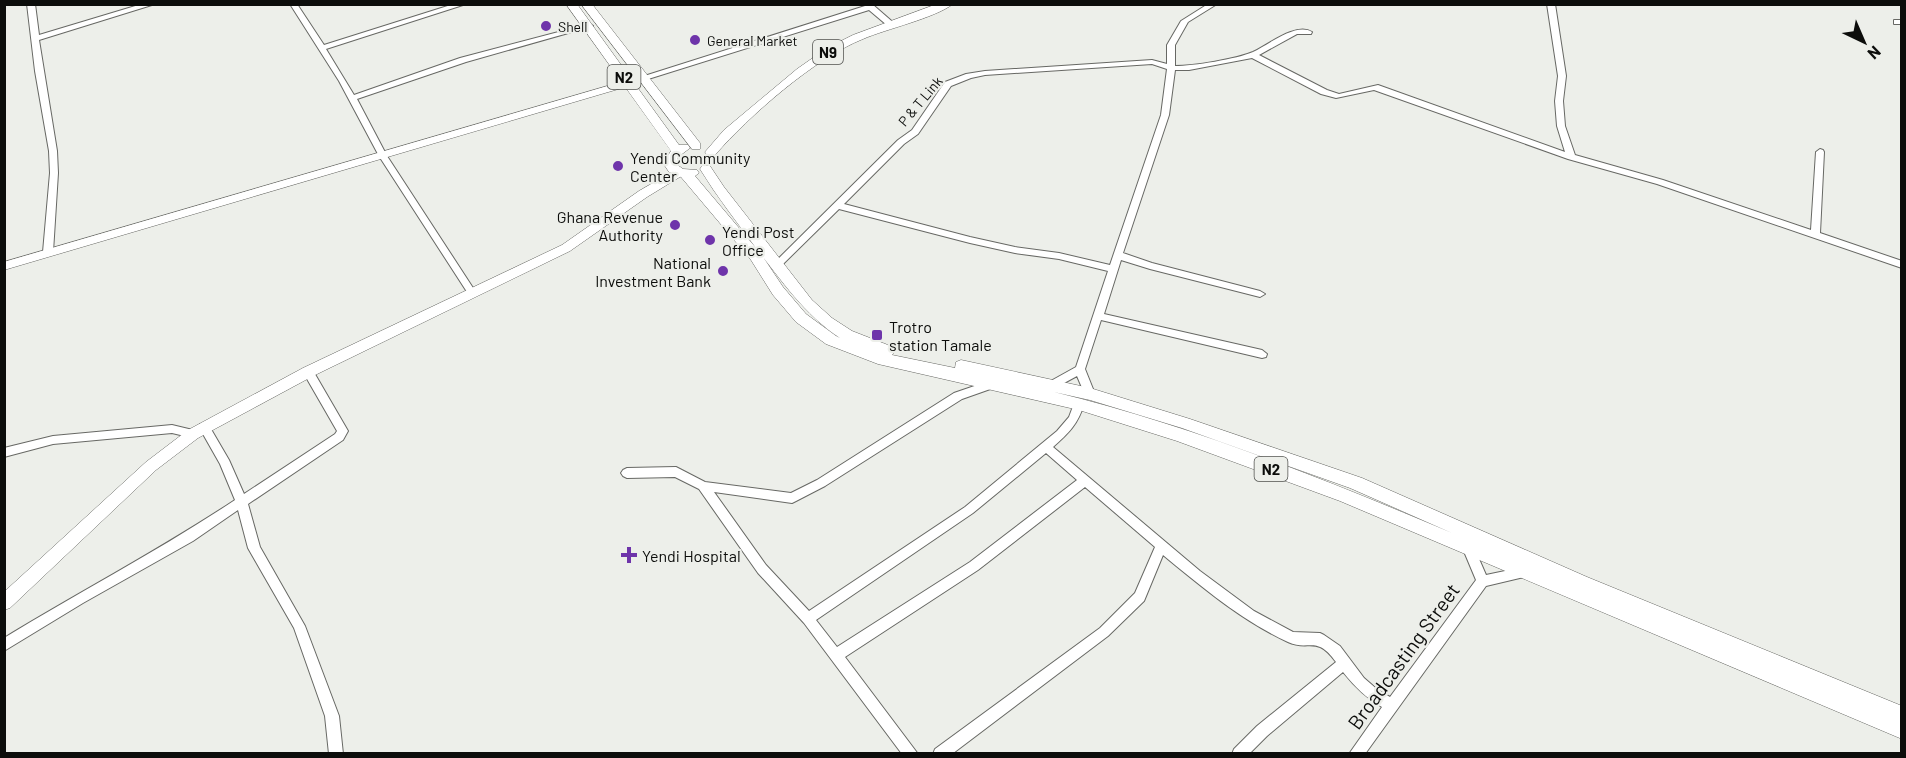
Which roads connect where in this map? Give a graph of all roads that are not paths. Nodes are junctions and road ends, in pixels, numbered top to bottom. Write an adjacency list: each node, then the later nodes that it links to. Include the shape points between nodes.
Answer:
1 (31, 4): 14 (street)
2 (152, 4): 14 (street)
3 (293, 4): 15 (street)
4 (464, 4): 15 (street)
5 (571, 4): 12 (highway, N2)
6 (586, 4): 18 (highway, N2)
7 (948, 4): 11 (highway, N9)
8 (1214, 4): 17 (street, via 1185,21 1171,45)
9 (1551, 4): 25 (street, via 1562,76 1560,126)
10 (868, 6): 11 (street); 18 (street)
11 (891, 24): 21 (highway, N9, via 831,50 728,133)
12 (589, 26): 19 (highway, N2); 20 (street, via 463,60)
13 (1308, 32): 16 (street, P & T Link, via 1296,32)
14 (35, 39): 32 (street, via 54,162)
15 (322, 48): 20 (street)
16 (1253, 55): 17 (street, P & T Link); 25 (street, via 1324,92 1339,96 1375,87)
17 (1171, 68): 30 (street, P & T Link, via 1152,62 969,76 948,84 915,132); 33 (street, via 1165,115)
18 (642, 78): 21 (highway, N2)
19 (628, 83): 22 (highway, N2); 24 (main road)
20 (352, 98): 24 (street)
21 (703, 148): 22 (highway); 27 (highway, via 713,160)
22 (677, 151): 26 (highway)
23 (1820, 152): 31 (street)
24 (383, 156): 32 (main road); 38 (street)
25 (1571, 157): 31 (street, via 1660,182)
26 (669, 163): 28 (highway); 29 (main road)
27 (706, 168): 28 (highway); 34 (highway, N2)
28 (683, 173): 29 (main road); 44 (highway, N2, via 756,257 801,318 831,340 878,358)
29 (643, 194): 38 (main road, via 566,248)
30 (839, 206): 34 (street, P & T Link); 37 (street, via 970,240)
31 (1815, 236): 35 (street)
32 (48, 252): 36 (main road)
33 (1118, 255): 37 (street); 39 (street)
34 (777, 265): 45 (highway, N2, via 807,304 847,335 896,354)
35 (1902, 265)
36 (4, 266)
37 (1114, 269): 40 (street)
38 (472, 293): 43 (main road)
39 (1260, 294)
40 (1098, 316): 41 (street); 42 (street)
41 (1262, 354)
42 (1080, 369): 45 (street); 46 (street)
43 (308, 372): 47 (main road); 53 (street, via 343,431)
44 (992, 384): 46 (highway, N2); 52 (street, via 958,396 792,498)
45 (1053, 385): 46 (highway, N2)
46 (1084, 397): 48 (street, via 1074,420); 55 (highway, N2, via 1346,496); 64 (highway, N2, via 1185,423 1356,483 1581,582)
47 (198, 431): 49 (street, via 172,429 53,440); 53 (street, via 225,463); 58 (main road, via 151,466)
48 (1046, 447): 51 (street); 59 (street, via 969,510)
49 (4, 453)
50 (627, 473): 52 (street, via 676,472)
51 (1085, 481): 54 (street); 61 (street, via 974,566)
52 (704, 486): 59 (street, via 762,569)
53 (242, 503): 60 (street); 66 (street, via 254,548 299,626 332,716)
54 (1161, 546): 62 (street, via 1250,615 1292,638 1320,639); 68 (street, via 1140,597 1104,632)
55 (1469, 549): 56 (highway, N2); 57 (street, Broadcasting Street)
56 (1524, 572): 57 (street, Broadcasting Street); 65 (highway, N2)
57 (1482, 581): 63 (street, Broadcasting Street)
58 (4, 603)
59 (807, 618): 61 (street)
60 (4, 645)
61 (836, 655): 67 (street)
62 (1344, 663): 63 (street, via 1359,682); 69 (street)
63 (1392, 705): 70 (street, Broadcasting Street)
64 (1902, 715)
65 (1902, 730)
66 (336, 753)
67 (911, 753)
68 (940, 753)
69 (1239, 753)
70 (1356, 753)

